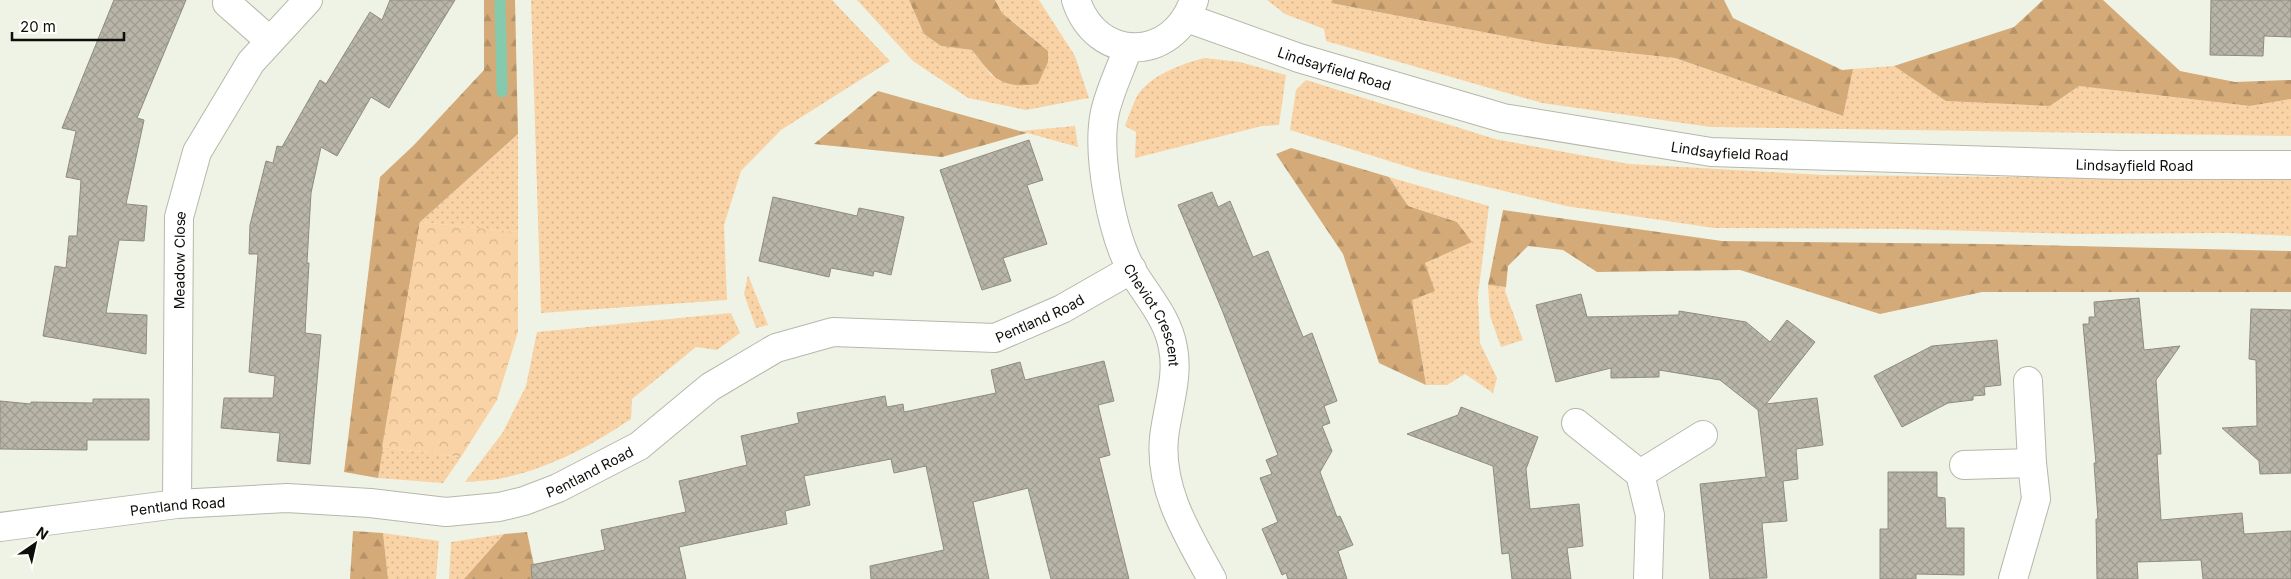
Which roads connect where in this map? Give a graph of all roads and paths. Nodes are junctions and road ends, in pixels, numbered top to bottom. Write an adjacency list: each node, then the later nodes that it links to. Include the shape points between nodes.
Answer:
1 (308, 0): 5 (street, Meadow Close)
2 (1076, 0): 6 (street, via 1081,16 1093,32)
3 (227, 3): 5 (street)
4 (1190, 9): 6 (street, via 1176,32 1162,42); 7 (street, Lindsayfield Road, via 1299,58 1503,118 1711,152 2120,165)
5 (270, 41): 15 (street, Meadow Close, via 251,62 197,152 179,216)
6 (1128, 48): 8 (street, Cheviot Crescent, via 1105,112 1103,150 1113,222)
7 (2291, 165)
8 (1132, 269): 15 (street, Pentland Road, via 1062,309 995,338 833,332 776,348 710,387 638,446 558,488 524,501 446,512 287,498); 17 (street, Cheviot Crescent, via 1164,320 1173,348 1174,372 1163,464 1174,507)
9 (2028, 381): 12 (street)
10 (1576, 423): 14 (street)
11 (1702, 435): 14 (street)
12 (2032, 463): 13 (street); 19 (street, via 2036,499)
13 (1964, 465)
14 (1640, 474): 18 (street, via 1650,515)
15 (177, 504): 16 (street, Pentland Road)
16 (0, 527)
17 (1212, 579)
18 (1648, 579)
19 (2014, 579)

